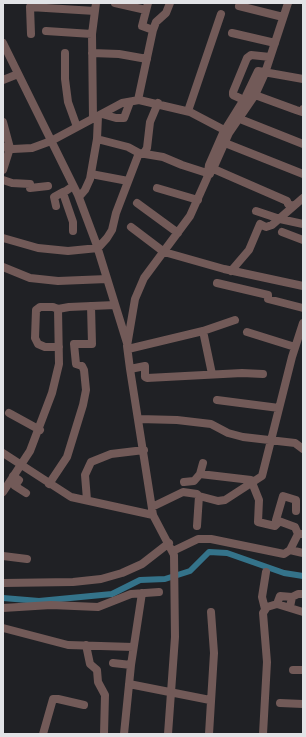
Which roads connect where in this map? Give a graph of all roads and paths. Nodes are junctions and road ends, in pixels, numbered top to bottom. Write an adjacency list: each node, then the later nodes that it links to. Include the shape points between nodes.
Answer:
1 (114, 3): 4 (street)
2 (170, 3): 11 (street)
3 (288, 3): 10 (street)
4 (128, 5): 6 (street)
5 (63, 6): 8 (street); 14 (street, via 30,7)
6 (147, 6): 11 (street, via 142,26)
7 (239, 6): 10 (street)
8 (95, 7): 15 (street)
9 (221, 14): 30 (street)
10 (283, 17): 17 (street)
11 (153, 30): 21 (street)
12 (46, 31): 15 (street)
13 (232, 33): 17 (street)
14 (31, 34)
15 (92, 34): 19 (street)
16 (3, 43): 23 (street)
17 (275, 43): 20 (street)
18 (65, 53): 35 (street, via 68,102)
19 (92, 53): 21 (street); 32 (street)
20 (270, 58): 22 (street); 27 (street, via 250,55 247,58 233,92 233,95)
21 (147, 59): 28 (street)
22 (262, 72): 24 (street); 26 (street); 27 (street)
23 (18, 74): 25 (street); 38 (street)
24 (303, 79)
25 (3, 80)
26 (255, 95): 31 (street); 33 (street)
27 (244, 100): 36 (street)
28 (134, 101): 29 (street); 32 (street, via 122,103); 32 (street, via 124,118)
29 (158, 103): 30 (street); 42 (street, via 150,122 147,148)
30 (188, 111): 36 (street)
31 (303, 111)
32 (98, 116): 35 (street); 37 (street)
33 (240, 119): 36 (street); 40 (street)
34 (3, 122): 41 (street)
35 (78, 127): 38 (street)
36 (227, 132): 39 (street); 44 (street)
37 (97, 139): 42 (street); 45 (street)
38 (51, 141): 41 (street, via 32,148); 50 (street)
39 (225, 143): 44 (street); 46 (street)
40 (303, 144)
41 (6, 148): 43 (street)
42 (142, 153): 44 (street); 48 (street)
43 (3, 170)
44 (209, 172): 55 (street); 58 (street, via 287,200 288,204)
45 (91, 174): 48 (street); 53 (street, via 85,190)
46 (303, 174)
47 (3, 180): 49 (street, via 30,184 30,188)
48 (128, 181): 68 (street, via 112,230)
49 (48, 186)
50 (74, 186): 52 (street); 53 (street)
51 (157, 188): 55 (street)
52 (63, 192): 57 (street, via 54,196); 63 (street, via 73,222)
53 (78, 197): 68 (street)
54 (303, 198): 58 (street)
55 (198, 200): 65 (street)
56 (137, 203): 65 (street)
57 (56, 206)
58 (293, 206): 60 (street)
59 (256, 211): 60 (street)
60 (280, 219): 61 (street); 71 (street, via 269,227 260,224 249,250)
61 (303, 224)
62 (131, 227): 69 (street)
63 (73, 231)
64 (282, 232): 67 (street)
65 (178, 233): 69 (street)
66 (3, 238): 68 (street, via 38,248 68,251)
67 (303, 240)
68 (98, 248): 72 (street)
69 (164, 252): 71 (street); 84 (street, via 144,278 135,299)
70 (3, 267): 72 (street, via 30,278 58,281)
71 (231, 271): 74 (street)
72 (107, 279): 75 (street)
73 (217, 283): 77 (street, via 268,295 268,299)
74 (303, 286)
75 (115, 305): 76 (street); 84 (street)
76 (91, 306): 78 (street); 104 (street, via 92,344 74,344 76,364 84,370 86,390 83,405 67,457)
77 (303, 308)
78 (58, 309): 83 (street); 83 (street, via 40,307 36,310 35,338 38,344 44,347)
79 (235, 320): 81 (street)
80 (303, 323): 85 (street)
81 (203, 331): 84 (street); 87 (street)
82 (247, 332): 85 (street)
83 (59, 347): 93 (street, via 59,364)
84 (128, 347): 86 (street)
85 (295, 348): 90 (street)
86 (130, 369): 87 (street, via 144,366 147,378); 92 (street)
87 (212, 374): 88 (street)
88 (263, 374)
89 (217, 400): 90 (street)
90 (280, 408): 94 (street)
91 (8, 413): 93 (street)
92 (139, 419): 94 (street, via 211,424 243,437); 96 (street)
93 (40, 430): 99 (street, via 30,451)
94 (272, 440): 95 (street, via 295,443); 103 (street, via 262,476)
95 (303, 449)
96 (144, 450): 108 (street, via 111,454 91,462 85,475); 110 (street)
97 (3, 453): 99 (street)
98 (203, 463): 100 (street)
99 (20, 464): 101 (street); 104 (street)
100 (200, 474): 102 (street, via 194,481); 103 (street, via 247,479)
101 (13, 476): 105 (street); 106 (street, via 19,480 15,486)
102 (184, 482)
103 (253, 482): 107 (street, via 222,501); 111 (street, via 260,503 258,522 275,526)
104 (50, 484): 108 (street, via 71,497)
105 (3, 492)
106 (26, 493)
107 (199, 496): 110 (street, via 183,492); 112 (street)
108 (87, 500): 110 (street)
109 (296, 510): 111 (street, via 296,500 282,496 276,514 276,520)
110 (152, 511): 114 (street)
111 (279, 522): 113 (street, via 295,527)
112 (197, 526)
113 (300, 534): 115 (street)
114 (169, 543): 116 (street); 121 (street, via 142,564 101,579 73,582)
115 (290, 550): 116 (street, via 279,554 211,538 198,539); 117 (street)
116 (174, 553): 140 (street, via 175,637)
117 (303, 553)
118 (3, 556): 119 (street)
119 (27, 560)
120 (266, 572): 129 (street, via 262,597)
121 (3, 582)
122 (159, 592): 123 (street)
123 (142, 593): 128 (street, via 131,594 98,607 51,605); 134 (street)
124 (303, 594): 125 (street)
125 (292, 597): 126 (street, via 280,596); 127 (street)
126 (277, 604): 127 (street); 129 (street)
127 (290, 607): 131 (street)
128 (3, 608)
129 (264, 609): 150 (street, via 267,662)
130 (211, 612): 141 (street, via 214,653)
131 (303, 612)
132 (3, 628): 133 (street, via 68,645)
133 (86, 646): 134 (street); 146 (street, via 90,664 97,670 98,682 105,695)
134 (133, 647): 136 (street)
135 (113, 663): 136 (street)
136 (131, 665): 139 (street)
137 (293, 670): 138 (street)
138 (303, 670)
139 (129, 684): 140 (street); 147 (street)
140 (171, 693): 141 (street); 148 (street)
141 (210, 700): 149 (street)
142 (280, 703): 143 (street)
143 (303, 704)
144 (84, 705): 145 (street, via 53,699)
145 (43, 734)
146 (104, 734)
147 (124, 734)
148 (168, 734)
149 (209, 734)
150 (263, 734)

